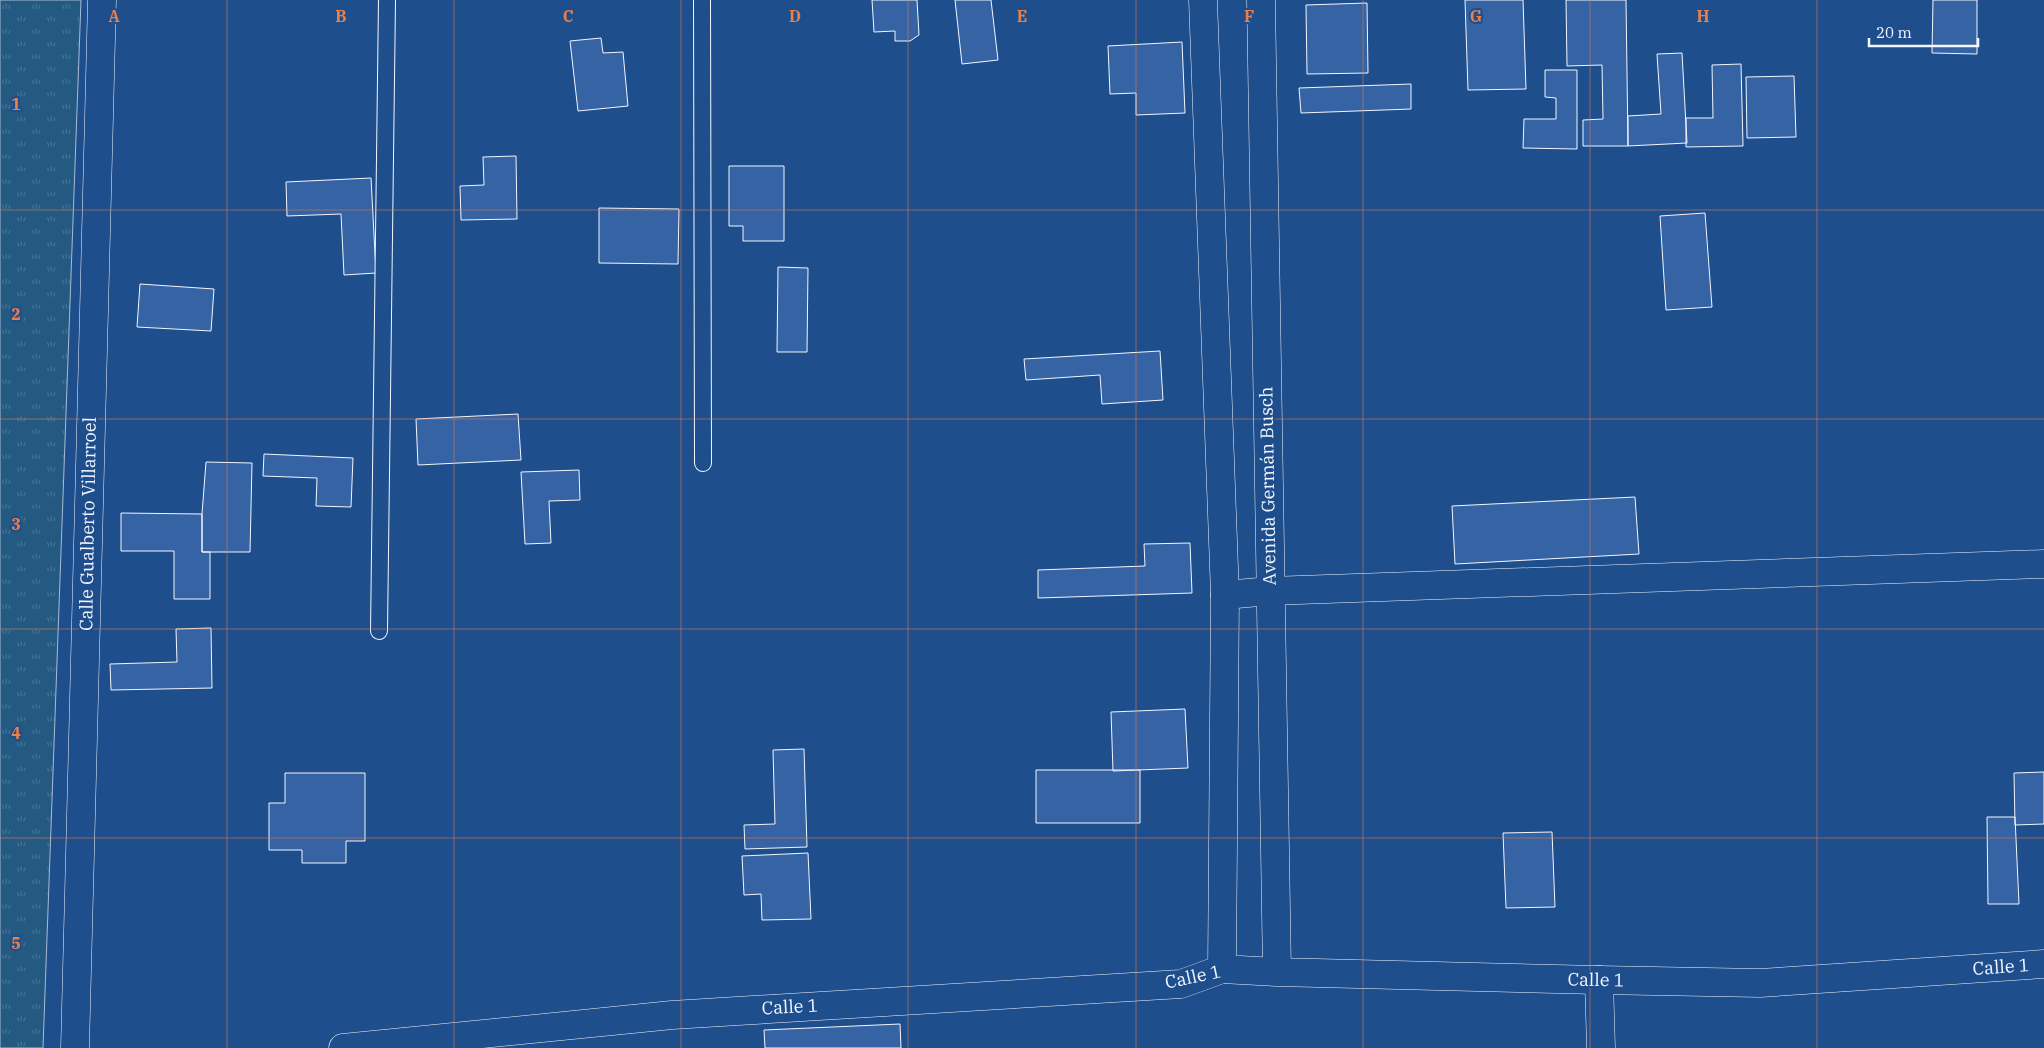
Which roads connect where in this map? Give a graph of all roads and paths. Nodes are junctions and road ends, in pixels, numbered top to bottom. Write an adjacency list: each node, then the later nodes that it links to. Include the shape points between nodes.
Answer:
1 (108, 0): 15 (street, Calle Gualberto Villarroel)
2 (387, 0): 10 (lane)
3 (702, 0): 6 (lane)
4 (1203, 0): 9 (street)
5 (1261, 0): 8 (street, Avenida Germán Busch)
6 (703, 463)
7 (2044, 564): 8 (street)
8 (1270, 591): 9 (street); 13 (street, Avenida Germán Busch)
9 (1225, 595): 12 (street)
10 (379, 631)
11 (2044, 964): 14 (street, Calle 1, via 1760,983)
12 (1222, 969): 13 (street, Calle 1); 16 (street, Calle 1, via 1181,984 672,1014)
13 (1277, 972): 14 (street, Calle 1)
14 (1599, 980): 17 (street)
15 (75, 1048)
16 (343, 1048)
17 (1601, 1048)

